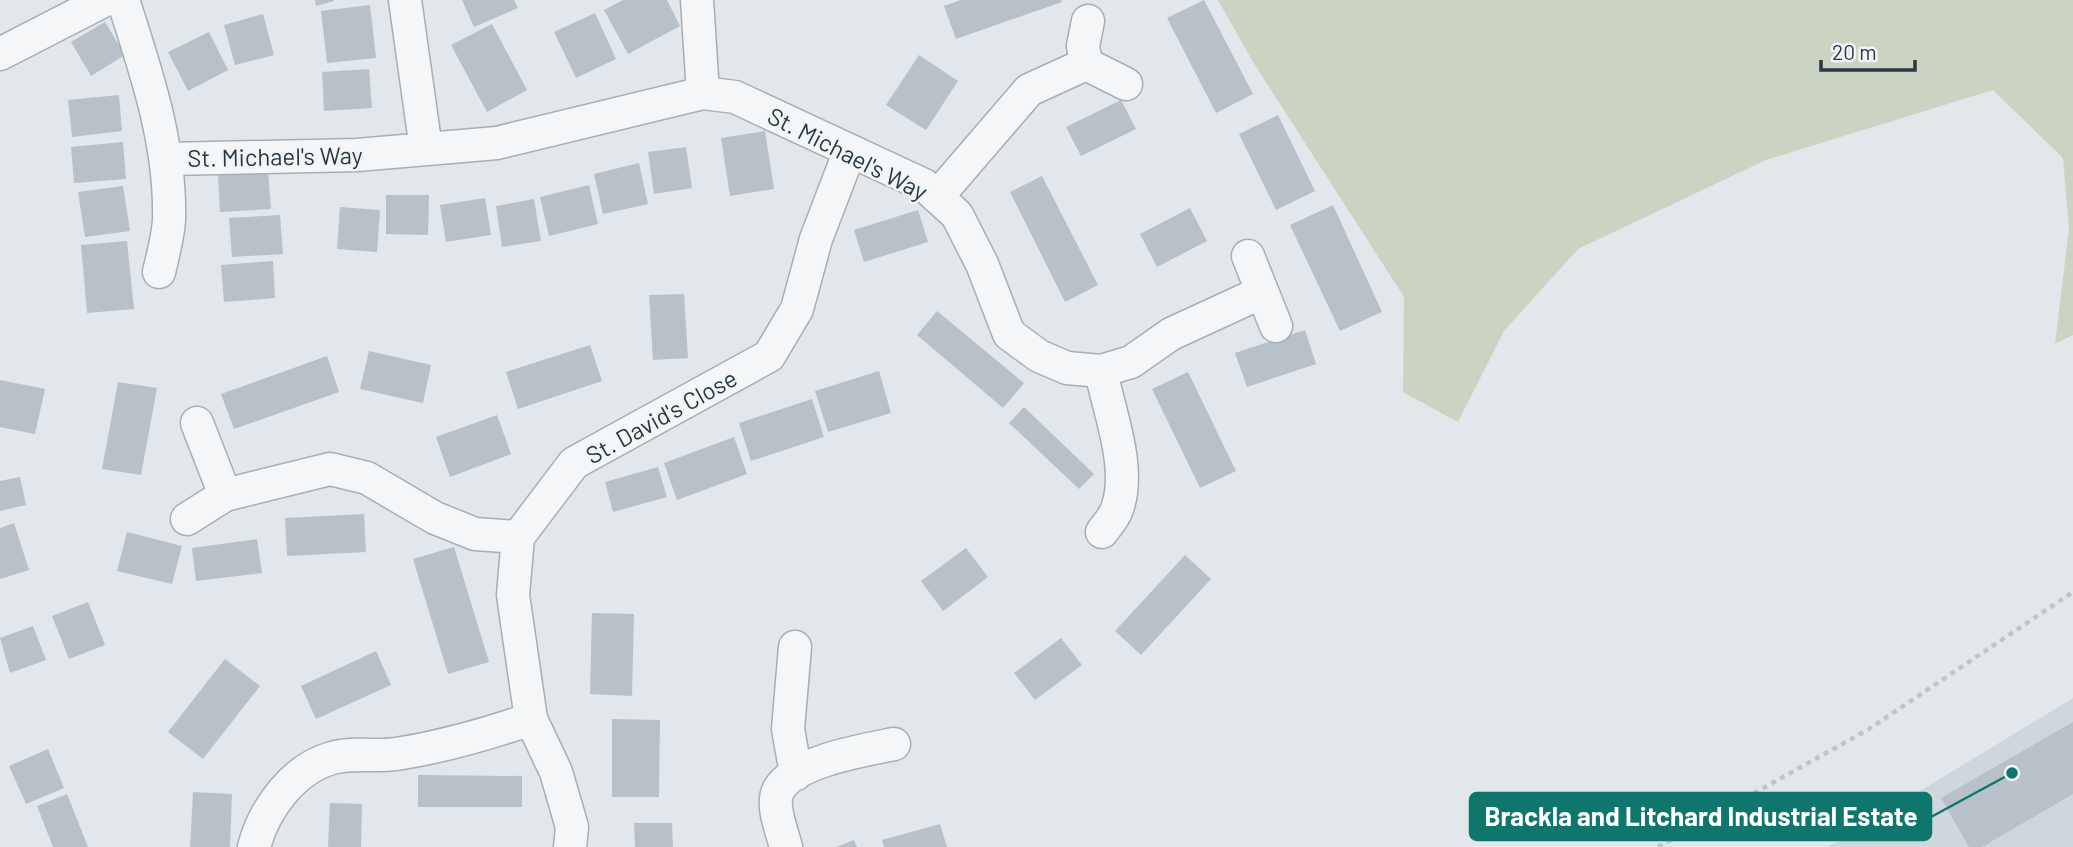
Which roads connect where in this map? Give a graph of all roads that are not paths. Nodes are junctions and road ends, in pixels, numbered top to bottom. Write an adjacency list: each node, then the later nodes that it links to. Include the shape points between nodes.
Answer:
1 (105, 0): 6 (street)
2 (123, 0): 10 (street)
3 (405, 0): 11 (street)
4 (697, 0): 9 (street)
5 (1088, 21): 7 (street, via 1083,46)
6 (0, 54)
7 (1086, 64): 8 (street); 13 (street, via 1029,90)
8 (1126, 84)
9 (703, 93): 11 (street, St. Michael's Way, via 497,144); 12 (street, St. Michael's Way, via 735,97)
10 (163, 144): 11 (street, St. Michael's Way, via 357,155); 15 (street, St. Michael's Way, via 169,222)
11 (426, 149)
12 (849, 153): 13 (street, St. Michael's Way, via 924,185); 23 (street, St. David's Close, via 816,239 797,309 769,356 574,463)
13 (937, 197): 18 (street, St. Michael's Way, via 957,215 1009,334 1039,356 1067,368)
14 (1248, 256): 16 (street)
15 (159, 272)
16 (1261, 293): 17 (street); 18 (street, St. Michael's Way, via 1171,334 1131,362)
17 (1276, 326)
18 (1101, 371): 22 (street, via 1121,491 1116,512)
19 (197, 423): 20 (street)
20 (225, 495): 21 (street); 23 (street, via 330,469 367,478 435,519 475,534)
21 (187, 519)
22 (1102, 532)
23 (518, 537): 25 (street, via 513,595)
24 (794, 648): 27 (street, via 788,729)
25 (531, 719): 28 (street, via 474,738 395,754 332,758 288,782); 29 (street, via 556,772 572,827)
26 (894, 744): 27 (street, via 845,754)
27 (796, 774): 30 (street, via 779,789 776,807)
28 (254, 847)
29 (570, 847)
30 (786, 847)

